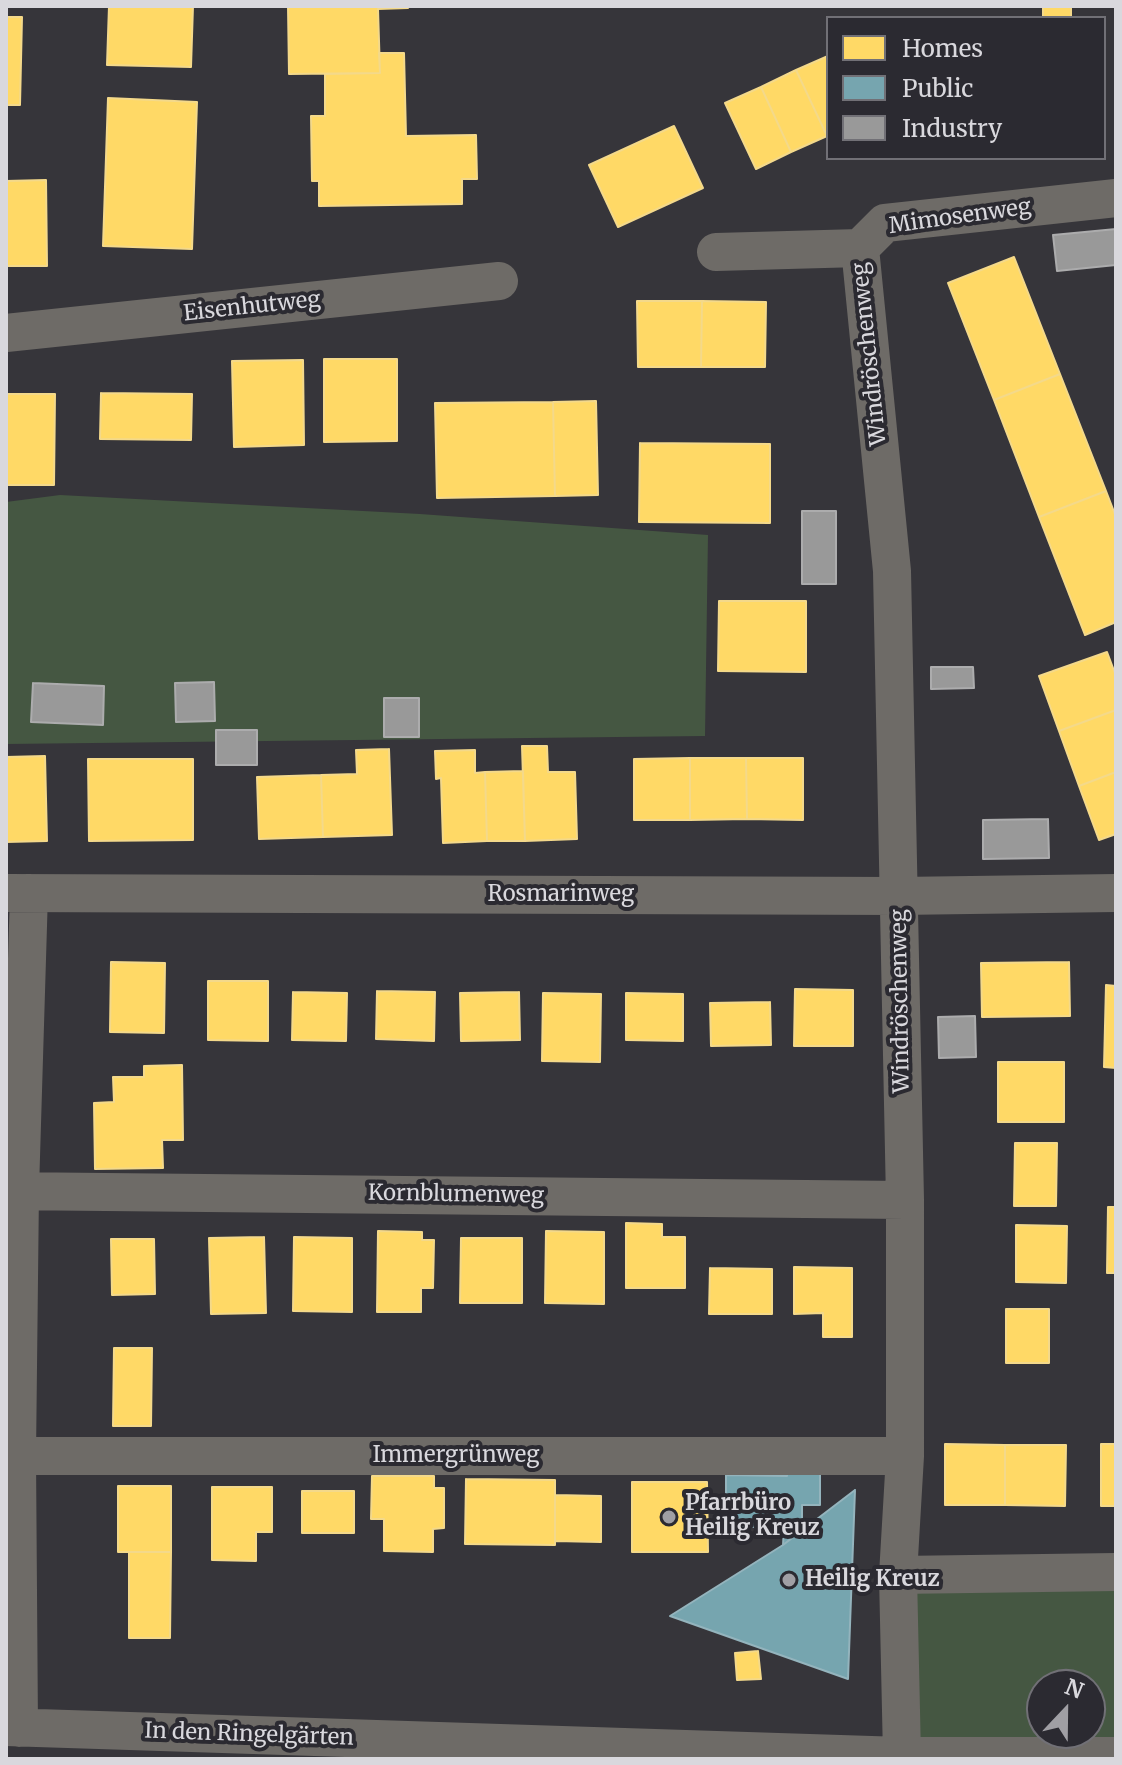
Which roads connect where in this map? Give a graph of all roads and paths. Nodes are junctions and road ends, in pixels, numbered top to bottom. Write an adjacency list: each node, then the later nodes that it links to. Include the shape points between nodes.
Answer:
1 (1116, 198): 2 (street, Mimosenweg, via 885,223)
2 (860, 248): 3 (street, Mimosenweg); 8 (street, Windröschenweg, via 892,571)
3 (716, 252)
4 (499, 281): 5 (street, Eisenhutweg)
5 (6, 333)
6 (18, 893): 8 (street, Rosmarinweg); 9 (street)
7 (1116, 893): 8 (street, Rosmarinweg)
8 (898, 896): 10 (street, Windröschenweg)
9 (13, 1190): 10 (street, Kornblumenweg); 11 (street)
10 (905, 1200): 12 (street, Windröschenweg)
11 (12, 1456): 12 (street, Immergrünweg); 15 (street)
12 (905, 1456): 14 (street, Windröschenweg)
13 (1116, 1572): 14 (street)
14 (898, 1575): 16 (street, Windröschenweg)
15 (13, 1727): 16 (street, In den Ringelgärten)
16 (902, 1756): 17 (street, In den Ringelgärten)
17 (1116, 1756)

